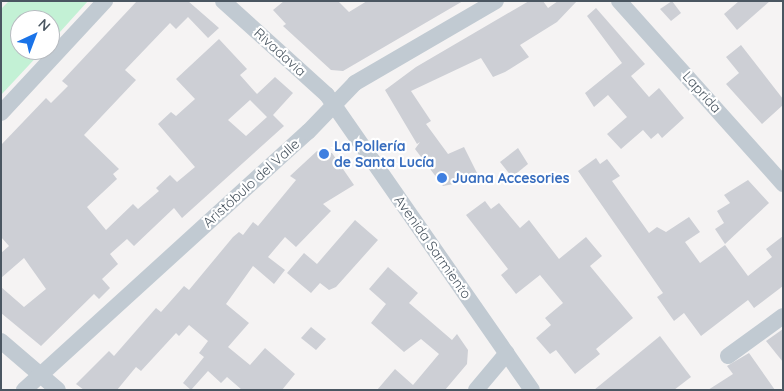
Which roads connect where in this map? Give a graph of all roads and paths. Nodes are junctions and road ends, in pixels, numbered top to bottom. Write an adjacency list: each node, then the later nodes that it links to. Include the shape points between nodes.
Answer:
1 (105, 1): 6 (street)
2 (223, 1): 5 (street, Rivadavia)
3 (496, 1): 5 (street, Aristóbulo del Valle, via 356,83)
4 (619, 1): 7 (street, Laprida)
5 (334, 105): 10 (street, Avenida Sarmiento); 12 (street, Aristóbulo del Valle)
6 (1, 112)
7 (783, 184)
8 (783, 316): 11 (street)
9 (1, 341): 12 (street)
10 (507, 354): 15 (street); 16 (street, Avenida Sarmiento)
11 (728, 356)
12 (40, 375): 13 (street, Aristóbulo del Valle); 14 (street)
13 (24, 390)
14 (58, 390)
15 (476, 390)
16 (532, 390)

